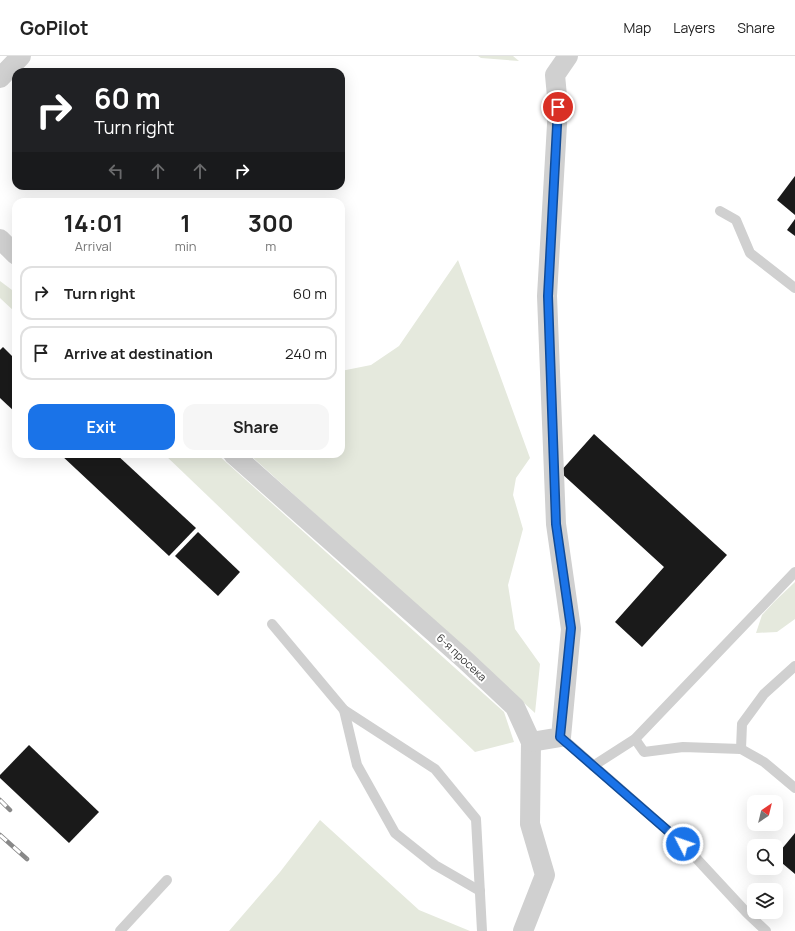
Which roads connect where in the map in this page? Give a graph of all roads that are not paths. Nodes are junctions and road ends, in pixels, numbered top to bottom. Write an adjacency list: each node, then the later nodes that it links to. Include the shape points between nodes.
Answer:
1 (21, 56): 3 (street)
2 (568, 56): 13 (street, via 556,75 558,107 548,296 556,524 571,628)
3 (0, 78)
4 (720, 212): 7 (lane, via 736,220 750,253)
5 (0, 239): 6 (street)
6 (12, 251)
7 (795, 288)
8 (238, 458): 15 (street, 6-я просека, via 515,707)
9 (795, 572): 14 (lane)
10 (272, 624): 12 (lane)
11 (795, 666): 16 (lane, via 764,694 742,724)
12 (344, 710): 20 (lane, via 357,765 395,833 435,865); 20 (lane, via 435,769 476,819)
13 (560, 737): 15 (street); 17 (lane)
14 (635, 739): 16 (lane, via 644,752 683,747); 17 (lane)
15 (531, 742): 23 (street, 6-я просека, via 530,824 545,875)
16 (741, 750): 18 (lane, via 764,762)
17 (593, 766): 24 (lane, via 683,844 746,913)
18 (795, 788)
19 (167, 880): 21 (lane)
20 (480, 891): 22 (lane)
21 (120, 931)
22 (482, 931)
23 (523, 931)
24 (766, 931)

